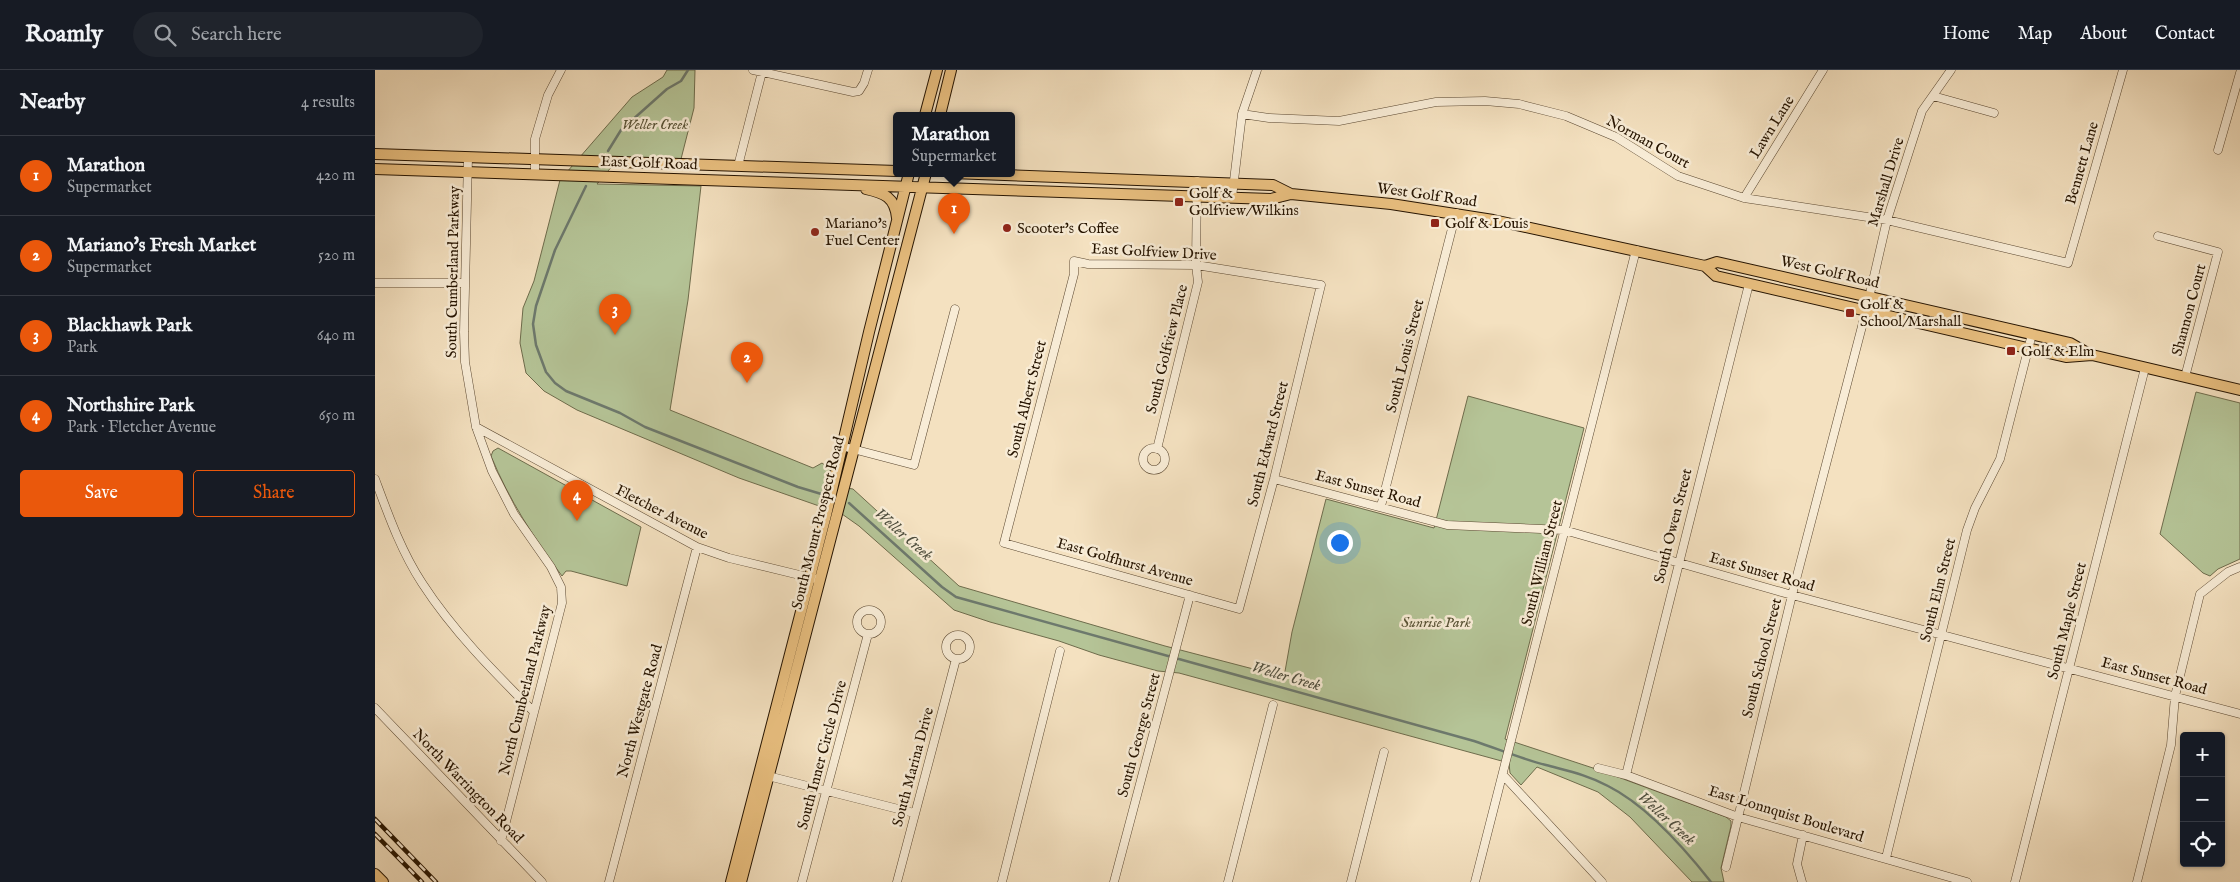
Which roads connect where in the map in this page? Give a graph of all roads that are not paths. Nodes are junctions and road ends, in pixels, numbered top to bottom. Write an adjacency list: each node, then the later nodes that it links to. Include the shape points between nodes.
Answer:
1 (561, 70): 20 (street, via 548,95 535,139)
2 (753, 70): 10 (street)
3 (868, 70): 10 (street, via 859,91 853,92)
4 (937, 70): 13 (main road)
5 (951, 70): 14 (main road)
6 (1257, 70): 16 (street)
7 (1823, 70): 37 (street, Lawn Lane)
8 (1951, 70): 12 (street, Marshall Drive)
9 (2123, 70): 44 (street, Bennett Lane)
10 (762, 72): 21 (street)
11 (2240, 73): 17 (street)
12 (1933, 96): 15 (street); 39 (street, Marshall Drive, via 1922,111)
13 (926, 112)
14 (941, 112)
15 (1994, 113)
16 (1242, 114): 30 (street); 37 (street, Norman Court, via 1339,122 1436,102 1519,104 1566,116 1617,137 1678,176)
17 (2218, 150)
18 (375, 154): 19 (main road, East Golf Road)
19 (468, 157): 20 (main road, East Golf Road); 24 (street, South Cumberland Parkway)
20 (535, 160): 21 (main road, East Golf Road); 25 (street)
21 (738, 166): 23 (main road, East Golf Road)
22 (375, 169): 24 (main road, East Golf Road)
23 (893, 170)
24 (467, 172): 25 (main road, East Golf Road); 48 (street, South Cumberland Parkway)
25 (535, 174): 31 (main road, East Golf Road)
26 (1015, 175): 29 (main road, West Golf Road)
27 (908, 177): 32 (main road, South Mount Prospect Road)
28 (925, 177): 33 (main road, South Mount Prospect Road)
29 (1197, 181): 30 (main road, West Golf Road); 35 (street, South Golfview Place)
30 (1232, 183): 34 (main road, West Golf Road, via 1273,185); 36 (street)
31 (845, 184): 32 (main road, East Golf Road); 40 (main road, via 886,194 893,203)
32 (906, 186): 33 (main road, East Golf Road); 40 (main road, South Mount Prospect Road)
33 (922, 186): 35 (main road, West Golf Road); 61 (main road, South Mount Prospect Road)
34 (1291, 194): 36 (main road, West Golf Road, via 1271,199); 38 (main road, West Golf Road)
35 (1196, 195): 36 (main road, West Golf Road); 45 (street, South Golfview Place)
36 (1231, 197)
37 (1743, 198): 39 (street, Norman Court)
38 (1456, 213): 42 (main road, West Golf Road); 66 (street, South Louis Street)
39 (1887, 220): 44 (street, Norman Court); 51 (street, Marshall Drive)
40 (897, 222): 61 (main road, South Mount Prospect Road)
41 (2158, 236): 58 (street, Shannon Court, via 2218,252)
42 (1636, 250): 46 (main road, West Golf Road); 67 (street, South William Street)
43 (1074, 261): 45 (street, East Golfview Drive, via 1088,264); 68 (street, South Albert Street, via 1074,274)
44 (2068, 263)
45 (1196, 265): 50 (street, East Golfview Drive); 62 (street, South Golfview Place, via 1198,282)
46 (1705, 266): 49 (main road, West Golf Road, via 1716,276); 51 (main road, West Golf Road, via 1717,262)
47 (375, 282): 48 (street)
48 (465, 284): 60 (street, South Cumberland Parkway, via 465,362)
49 (1749, 284): 53 (main road, West Golf Road); 70 (street, South Owen Street)
50 (1321, 285): 64 (street, South Edward Street)
51 (1869, 297): 53 (street, Marshall Drive); 54 (main road, West Golf Road)
52 (955, 310): 61 (street, via 914,465)
53 (1866, 311): 55 (main road, West Golf Road); 74 (street, South School Street)
54 (2032, 334): 55 (street, South Elm Street); 56 (main road, West Golf Road, via 2070,343)
55 (2028, 348): 56 (main road, West Golf Road, via 2066,357); 77 (street, South Elm Street, via 2000,459 1967,530)
56 (2092, 356): 57 (main road, West Golf Road)
57 (2145, 368): 58 (main road, West Golf Road); 80 (street, South Maple Street)
58 (2185, 377): 59 (main road, West Golf Road)
59 (2240, 390)
60 (476, 427): 65 (street, South Cumberland Parkway, via 492,471); 69 (street, Fletcher Avenue)
61 (848, 448): 72 (main road, South Mount Prospect Road)
62 (1157, 449)
63 (375, 479): 84 (street, via 386,510 421,582 473,650)
64 (1274, 479): 66 (street, East Sunset Road); 75 (street, South Edward Street)
65 (507, 499): 84 (street, North Cumberland Parkway, via 561,587 562,603)
66 (1381, 506): 67 (street, East Sunset Road, via 1447,525)
67 (1564, 530): 70 (street, East Sunset Road); 89 (street, South William Street)
68 (1004, 543): 73 (street, East Golfhurst Avenue)
69 (697, 547): 72 (street, Fletcher Avenue); 102 (street, North Westgate Road)
70 (1678, 563): 74 (street, East Sunset Road); 90 (street, South Owen Street)
71 (2240, 567): 81 (street, via 2228,572 2200,594)
72 (815, 579): 88 (main road, South Mount Prospect Road)
73 (1190, 595): 75 (street, East Golfhurst Avenue); 108 (street, South George Street)
74 (1792, 595): 77 (street, East Sunset Road); 93 (street, South School Street)
75 (1239, 609)
76 (867, 634): 91 (street, South Inner Circle Drive)
77 (1942, 634): 80 (street, East Sunset Road); 96 (street, South Elm Street)
78 (1060, 651): 107 (street)
79 (956, 659): 92 (street, South Marina Drive)
80 (2069, 668): 81 (street, East Sunset Road); 114 (street, South Maple Street)
81 (2175, 696): 85 (street, East Sunset Road); 115 (street, via 2171,745)
82 (1273, 705): 109 (street)
83 (375, 708): 95 (street, North Warrington Road)
84 (534, 712): 95 (street, North Cumberland Parkway)
85 (2240, 714)
86 (1384, 752): 110 (street)
87 (1598, 768): 90 (street, East Lonnquist Boulevard)
88 (764, 775): 91 (street); 103 (main road, South Mount Prospect Road); 104 (main road, South Mount Prospect Road)
89 (1503, 775): 99 (street); 111 (street, South William Street)
90 (1626, 775): 93 (street, East Lonnquist Boulevard)
91 (827, 791): 92 (street); 105 (street, South Inner Circle Drive)
92 (914, 813): 106 (street, South Marina Drive)
93 (1738, 817): 94 (street, East Lonnquist Boulevard); 97 (street, South School Street)
94 (1803, 835): 96 (street, East Lonnquist Boulevard); 112 (street, via 1797,864)
95 (501, 841): 101 (street, North Warrington Road)
96 (1886, 858): 113 (street, East Lonnquist Boulevard)
97 (1726, 867)
98 (375, 874): 100 (main road)
99 (1598, 880)
100 (383, 882)
101 (543, 882)
102 (609, 882)
103 (731, 882)
104 (741, 882)
105 (803, 882)
106 (897, 882)
107 (1003, 882)
108 (1114, 882)
109 (1228, 882)
110 (1351, 882)
111 (1475, 882)
112 (1802, 882)
113 (1967, 882)
114 (2015, 882)
115 (2137, 882)

